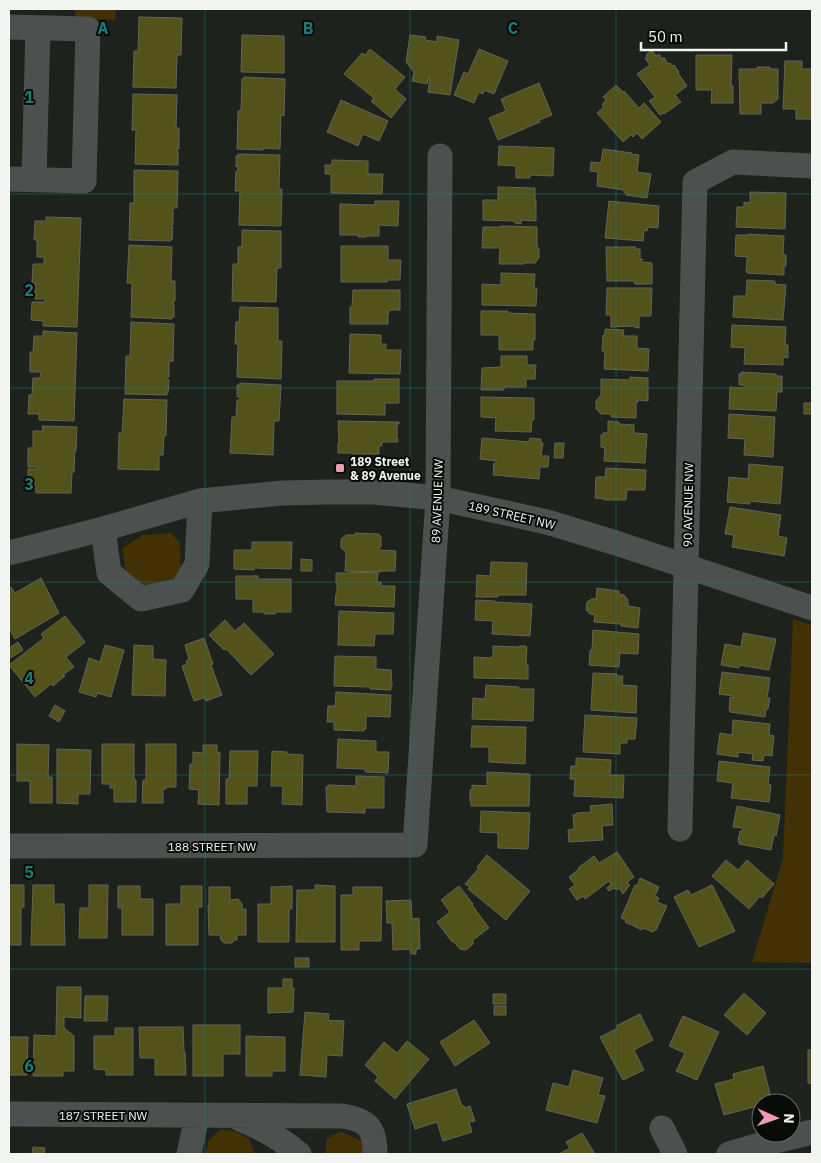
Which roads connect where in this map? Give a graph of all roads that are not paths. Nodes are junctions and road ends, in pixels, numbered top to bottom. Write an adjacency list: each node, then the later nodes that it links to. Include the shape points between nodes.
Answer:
1 (9, 27): 2 (street)
2 (38, 28): 6 (street); 6 (street, via 88,30 85,162 84,181)
3 (440, 156): 7 (street, 89 AVENUE NW)
4 (812, 166): 11 (street, 90 AVENUE NW, via 733,162 695,182)
5 (9, 179): 6 (street)
6 (34, 180)
7 (438, 498): 8 (street, 189 STREET NW, via 328,492); 11 (street, 189 STREET NW, via 547,522); 14 (street, 89 AVENUE NW)
8 (200, 501): 9 (street, 189 STREET NW); 9 (street, via 197,564 182,590 142,599 109,573)
9 (104, 529): 10 (street, 189 STREET NW)
10 (9, 553)
11 (687, 566): 12 (street, 189 STREET NW); 13 (street, 90 AVENUE NW)
12 (812, 608)
13 (680, 829)
14 (415, 845): 15 (street, 188 STREET NW)
15 (9, 846)
16 (9, 1114): 18 (street, 187 STREET NW)
17 (231, 1115): 18 (street, 187 STREET NW); 21 (street, 187 STREET NW, via 260,1128); 23 (street, 187 STREET NW, via 351,1118 371,1129)
18 (196, 1116): 22 (street)
19 (662, 1128): 24 (street)
20 (812, 1132): 25 (street)
21 (285, 1150)
22 (189, 1154)
23 (375, 1154)
24 (676, 1154)
25 (729, 1154)

